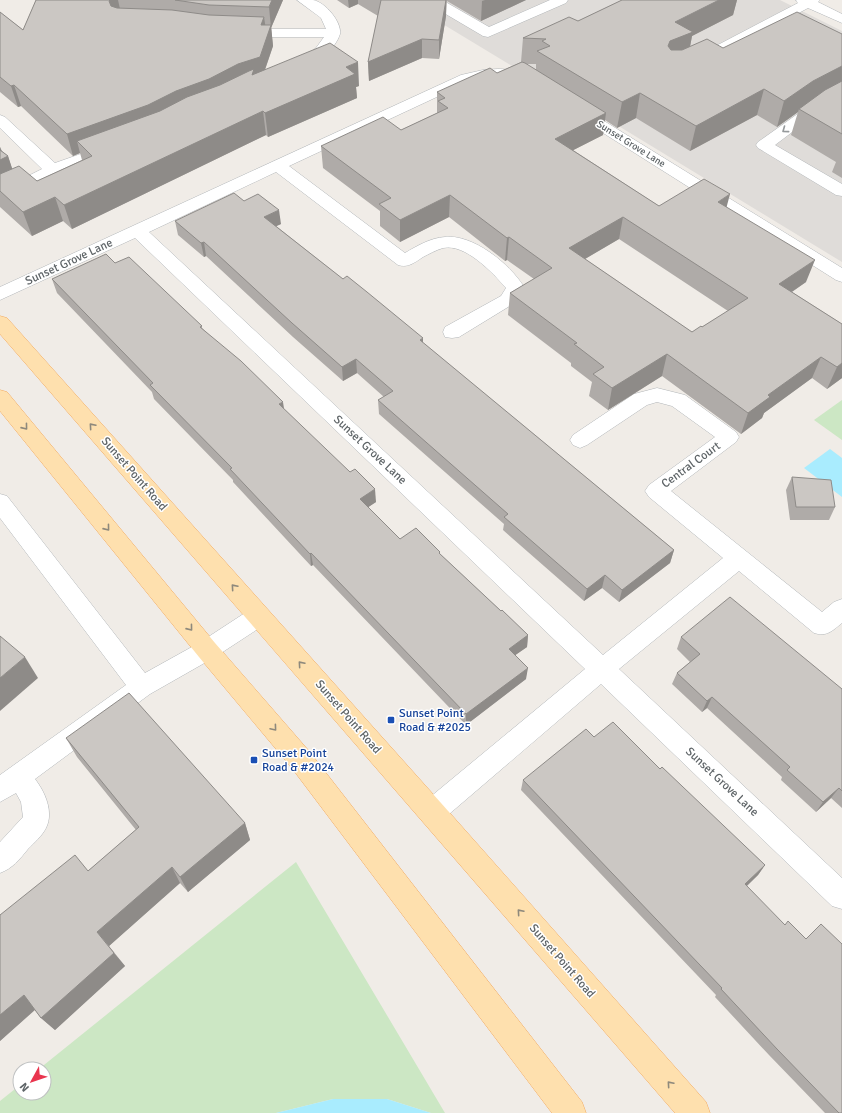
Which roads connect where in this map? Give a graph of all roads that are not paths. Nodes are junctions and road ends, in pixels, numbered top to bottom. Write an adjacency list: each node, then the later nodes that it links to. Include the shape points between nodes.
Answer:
1 (304, 0): 7 (street, via 331,21)
2 (432, 0): 3 (street, via 488,33)
3 (561, 0)
4 (808, 1): 5 (street); 8 (street, via 717,51)
5 (842, 19)
6 (225, 32): 7 (street)
7 (334, 32): 9 (street, via 329,42 314,56)
8 (684, 65)
9 (291, 72)
10 (542, 89): 15 (street, Sunset Grove Lane, via 514,74 482,73 466,78)
11 (842, 94): 17 (street, one-way to 17, via 812,111 764,145)
12 (568, 105): 20 (street, Sunset Grove Lane)
13 (0, 120): 16 (street)
14 (124, 143): 16 (street)
15 (278, 166): 19 (street, Sunset Grove Lane); 23 (street, via 404,261 434,245 449,241 467,246 503,272 515,287 507,300)
16 (53, 170): 18 (street)
17 (842, 191)
18 (0, 196)
19 (138, 231): 21 (street, Sunset Grove Lane); 31 (street, Sunset Grove Lane)
20 (842, 276)
21 (0, 294)
22 (0, 322): 29 (main road, Sunset Point Road, one-way to 22)
23 (452, 332)
24 (0, 397): 30 (main road, one-way to 30)
25 (580, 440): 27 (street, Central Court, via 641,399 658,395 678,400 729,438 656,491)
26 (0, 502): 32 (street)
27 (739, 558): 28 (street, Central Court, via 822,626); 31 (street)
28 (842, 609)
29 (259, 616): 30 (street); 34 (main road, Sunset Point Road, one-way to 29)
30 (207, 650): 32 (street); 37 (main road, one-way to 37, via 300,759)
31 (602, 669): 34 (street); 36 (street, Sunset Grove Lane)
32 (142, 687): 33 (street)
33 (9, 784): 35 (street, via 34,798 36,821)
34 (432, 812): 38 (main road, Sunset Point Road, one-way to 34)
35 (0, 860)
36 (842, 896)
37 (571, 1113)
38 (695, 1113)

